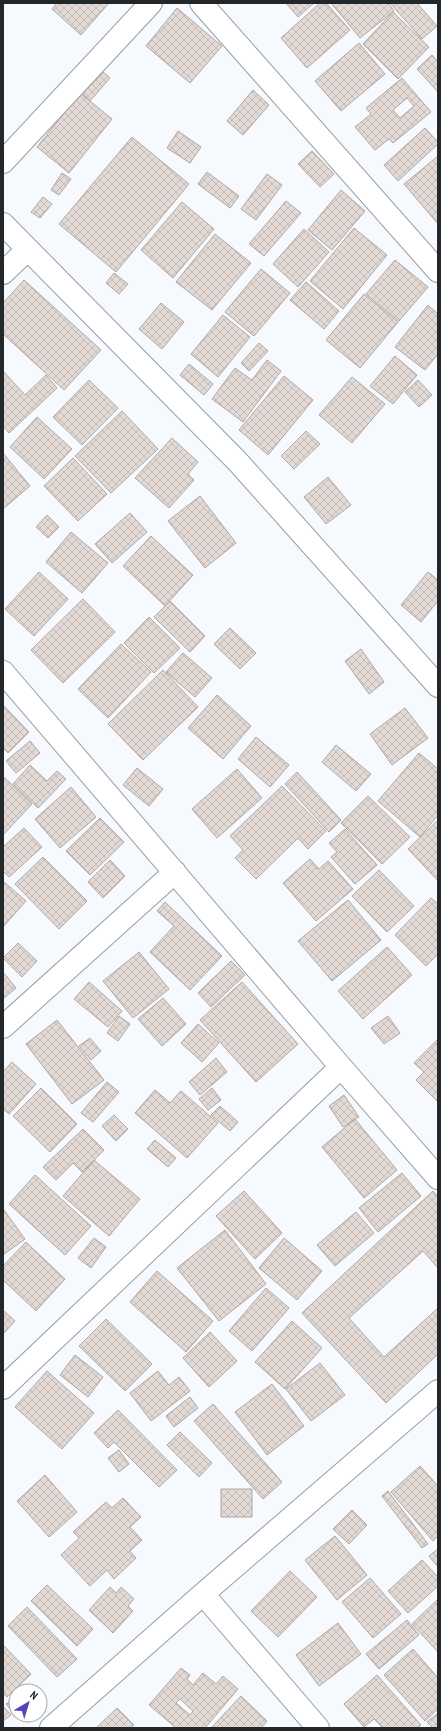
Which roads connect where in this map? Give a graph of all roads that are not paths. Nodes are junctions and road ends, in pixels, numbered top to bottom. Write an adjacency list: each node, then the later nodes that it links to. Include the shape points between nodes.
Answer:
1 (151, 3): 3 (street)
2 (201, 3): 6 (street)
3 (3, 162)
4 (3, 224): 5 (street)
5 (28, 250): 7 (street); 9 (street, via 238,462)
6 (438, 271)
7 (3, 273)
8 (3, 672): 10 (street)
9 (438, 686)
10 (175, 872): 11 (street); 12 (street)
11 (3, 1027)
12 (341, 1067): 13 (street); 14 (street)
13 (438, 1178)
14 (3, 1388)
15 (438, 1391): 16 (street)
16 (203, 1594): 17 (street); 18 (street)
17 (52, 1728)
18 (318, 1728)

